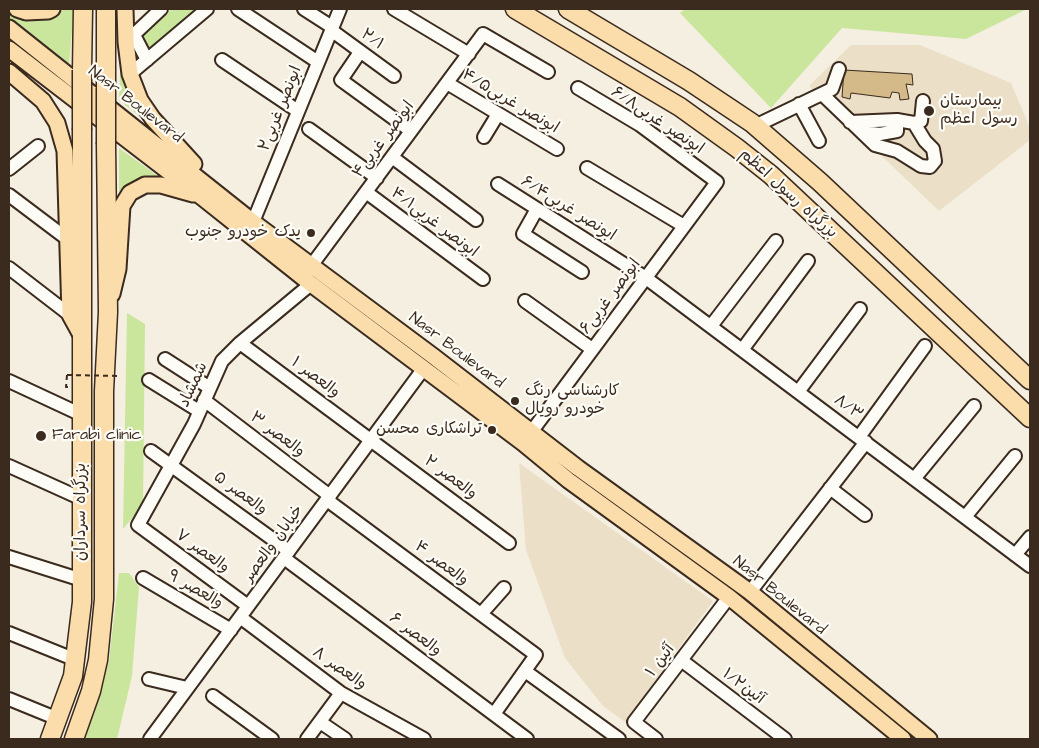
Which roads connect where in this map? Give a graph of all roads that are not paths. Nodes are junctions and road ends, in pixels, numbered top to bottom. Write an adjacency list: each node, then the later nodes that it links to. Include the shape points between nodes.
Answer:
1 (17, 9): 2 (main road, via 48,12)
2 (52, 9)
3 (83, 9): 73 (highway, بزرگراه سرداران, bridge)
4 (106, 9): 70 (highway, بزرگراه سرداران, bridge)
5 (126, 9): 16 (main road)
6 (162, 9): 16 (street)
7 (207, 9): 20 (street)
8 (238, 9): 22 (street)
9 (304, 9): 15 (street, ۲/۱)
10 (340, 9): 15 (street, ۲ابونصر غربی)
11 (394, 9): 19 (street)
12 (515, 9): 88 (highway, بزرگراه رسول اعظم, via 680,107 771,175)
13 (568, 9): 38 (highway, بزرگراه رسول اعظم, via 689,81)
14 (9, 28): 52 (main road, Nasr Boulevard)
15 (332, 29): 18 (street, ۲/۱); 22 (street, ۲ابونصر غربی)
16 (130, 38): 20 (street); 26 (main road)
17 (9, 49): 52 (main road, Nasr Boulevard)
18 (360, 52): 27 (street, ۲/۱); 40 (street, via 341,80)
19 (469, 54): 25 (street, ۴ابونصر غربی, via 483,34); 28 (street, ۴ابونصر غربی)
20 (146, 60): 26 (street)
21 (222, 60): 33 (street)
22 (318, 62): 33 (street, ۲ابونصر غربی)
23 (839, 69): 30 (street, via 832,89)
24 (9, 72): 59 (main road, via 43,101 57,123 65,150)
25 (548, 72)
26 (130, 74): 52 (main road, via 152,120 187,156)
27 (394, 76)
28 (447, 83): 34 (street, ۴/۵ابونصر غربی); 40 (street, ۴ابونصر غربی)
29 (578, 88): 50 (street, ۶/۸ابونصر غربی, via 640,125)
30 (822, 94): 32 (street); 36 (street)
31 (923, 101): 37 (street, via 921,121)
32 (799, 104): 38 (street); 43 (street)
33 (298, 111): 57 (street, ۲ابونصر غربی)
34 (498, 114): 42 (street); 45 (street, ۴/۵ابونصر غربی)
35 (897, 120): 36 (street); 37 (street); 41 (street, via 897,131 880,134)
36 (850, 122): 41 (street)
37 (914, 123): 41 (street, via 933,149 935,161 930,167 921,166 897,151 875,144)
38 (755, 126): 81 (highway, بزرگراه رسول اعظم, via 820,182)
39 (309, 129): 49 (street)
40 (412, 131): 46 (street, ۴ابونصر غربی)
41 (862, 132)
42 (484, 137)
43 (819, 142)
44 (38, 146): 48 (street)
45 (557, 150)
46 (392, 157): 49 (street, ۴ابونصر غربی); 56 (street)
47 (587, 168): 58 (street)
48 (9, 169)
49 (377, 178): 53 (street, ۴ابونصر غربی)
50 (717, 182): 58 (street, ۶ابونصر غربی)
51 (498, 184): 55 (street, ۶/۴ابونصر غربی)
52 (207, 192): 57 (main road, Nasr Boulevard); 67 (main road, Nasr Boulevard); 70 (main road, via 145,185 130,193 122,206 118,269)
53 (366, 192): 62 (street, ۴ابونصر غربی); 66 (street, ۴/۱ابونصر غربی)
54 (9, 195): 59 (street)
55 (537, 209): 64 (street, via 523,234); 65 (street, ۶/۴ابونصر غربی)
56 (476, 220)
57 (253, 222): 62 (main road, Nasr Boulevard)
58 (684, 226): 65 (street, ۶ابونصر غربی)
59 (66, 238): 71 (main road)
60 (776, 241): 72 (street)
61 (808, 261): 77 (street)
62 (311, 266): 89 (main road, Nasr Boulevard)
63 (9, 268): 71 (street)
64 (582, 272)
65 (646, 278): 72 (street, ۸/۳); 76 (street, ۶ابونصر غربی)
66 (483, 280)
67 (311, 284): 74 (street, شمشاد); 79 (main road, Nasr Boulevard)
68 (525, 300): 76 (street)
69 (860, 309): 84 (street)
70 (108, 312): 132 (highway, بزرگراه سرداران, via 104,391 102,635 91,691)
71 (70, 315): 73 (main road)
72 (710, 326): 77 (street, ۸/۳)
73 (81, 335): 87 (highway, بزرگراه سرداران)
74 (240, 343): 83 (street, شمشاد, via 222,360); 91 (street, والعصر ۱)
75 (925, 346): 90 (street)
76 (592, 349): 89 (street, ۶ابونصر غربی)
77 (742, 350): 84 (street, ۸/۳)
78 (165, 359): 83 (street)
79 (424, 368): 91 (street, خیابان والعصر); 109 (main road, Nasr Boulevard, via 568,480)
80 (149, 380): 85 (street, والعصر ۳)
81 (1030, 380)
82 (9, 381): 87 (street)
83 (210, 388): 85 (street, شمشاد)
84 (798, 392): 90 (street, ۸/۳)
85 (202, 406): 94 (street, شمشاد); 98 (street, والعصر ۳)
86 (974, 406): 96 (street)
87 (82, 415): 99 (highway, بزرگراه سرداران)
88 (1030, 418)
89 (532, 431): 105 (main road, Nasr Boulevard)
90 (862, 439): 96 (street, ۸/۳); 97 (street)
91 (371, 440): 98 (street, خیابان والعصر); 104 (street, والعصر ۲)
92 (151, 451): 94 (street, والعصر ۵)
93 (1014, 456): 101 (street)
94 (171, 464): 102 (street, شمشاد); 106 (street, والعصر ۵)
95 (9, 466): 99 (street)
96 (914, 479): 101 (street, ۸/۳)
97 (830, 488): 100 (street); 114 (street)
98 (328, 498): 106 (street, خیابان والعصر); 117 (street, والعصر ۴)
99 (82, 499): 112 (highway, بزرگراه سرداران)
100 (865, 515)
101 (965, 517): 107 (street, ۸/۳)
102 (138, 525): 116 (street, والعصر ۷)
103 (1030, 537): 107 (street)
104 (509, 543)
105 (686, 546): 109 (main road); 114 (main road, Nasr Boulevard)
106 (286, 554): 116 (street, خیابان والعصر); 128 (street, والعصر ۶)
107 (1016, 555): 110 (street, ۸/۳)
108 (9, 557): 112 (street)
109 (677, 559): 115 (main road, Nasr Boulevard)
110 (1030, 566)
111 (143, 578): 118 (street, والعصر ۹)
112 (82, 580): 120 (highway, بزرگراه سرداران)
113 (504, 588): 117 (street)
114 (750, 592): 143 (main road, Nasr Boulevard)
115 (729, 597): 121 (street, آئین ۱); 142 (main road, Nasr Boulevard)
116 (244, 611): 118 (street, خیابان والعصر); 125 (street, والعصر ۸)
117 (481, 614): 122 (street, والعصر ۴, via 536,655)
118 (231, 630): 124 (street, خیابان والعصر)
119 (9, 632): 120 (street)
120 (76, 660): 129 (highway, بزرگراه سرداران)
121 (681, 660): 140 (street, آئین ۱, via 634,722); 141 (street, ۱/۲آئین)
122 (525, 671): 128 (street); 139 (street)
123 (149, 679): 124 (street)
124 (187, 688): 133 (street, خیابان والعصر)
125 (341, 693): 130 (street); 137 (street, والعصر ۸)
126 (213, 696): 134 (street)
127 (9, 699): 129 (street)
128 (494, 714): 138 (street, والعصر ۶)
129 (58, 719): 131 (highway, بزرگراه سرداران)
130 (320, 722): 135 (street); 136 (street)
131 (50, 739)
132 (74, 739)
133 (150, 739)
134 (272, 739)
135 (308, 739)
136 (345, 739)
137 (424, 739)
138 (527, 739)
139 (619, 739)
140 (656, 739)
141 (784, 739)
142 (903, 739)
143 (929, 739)

